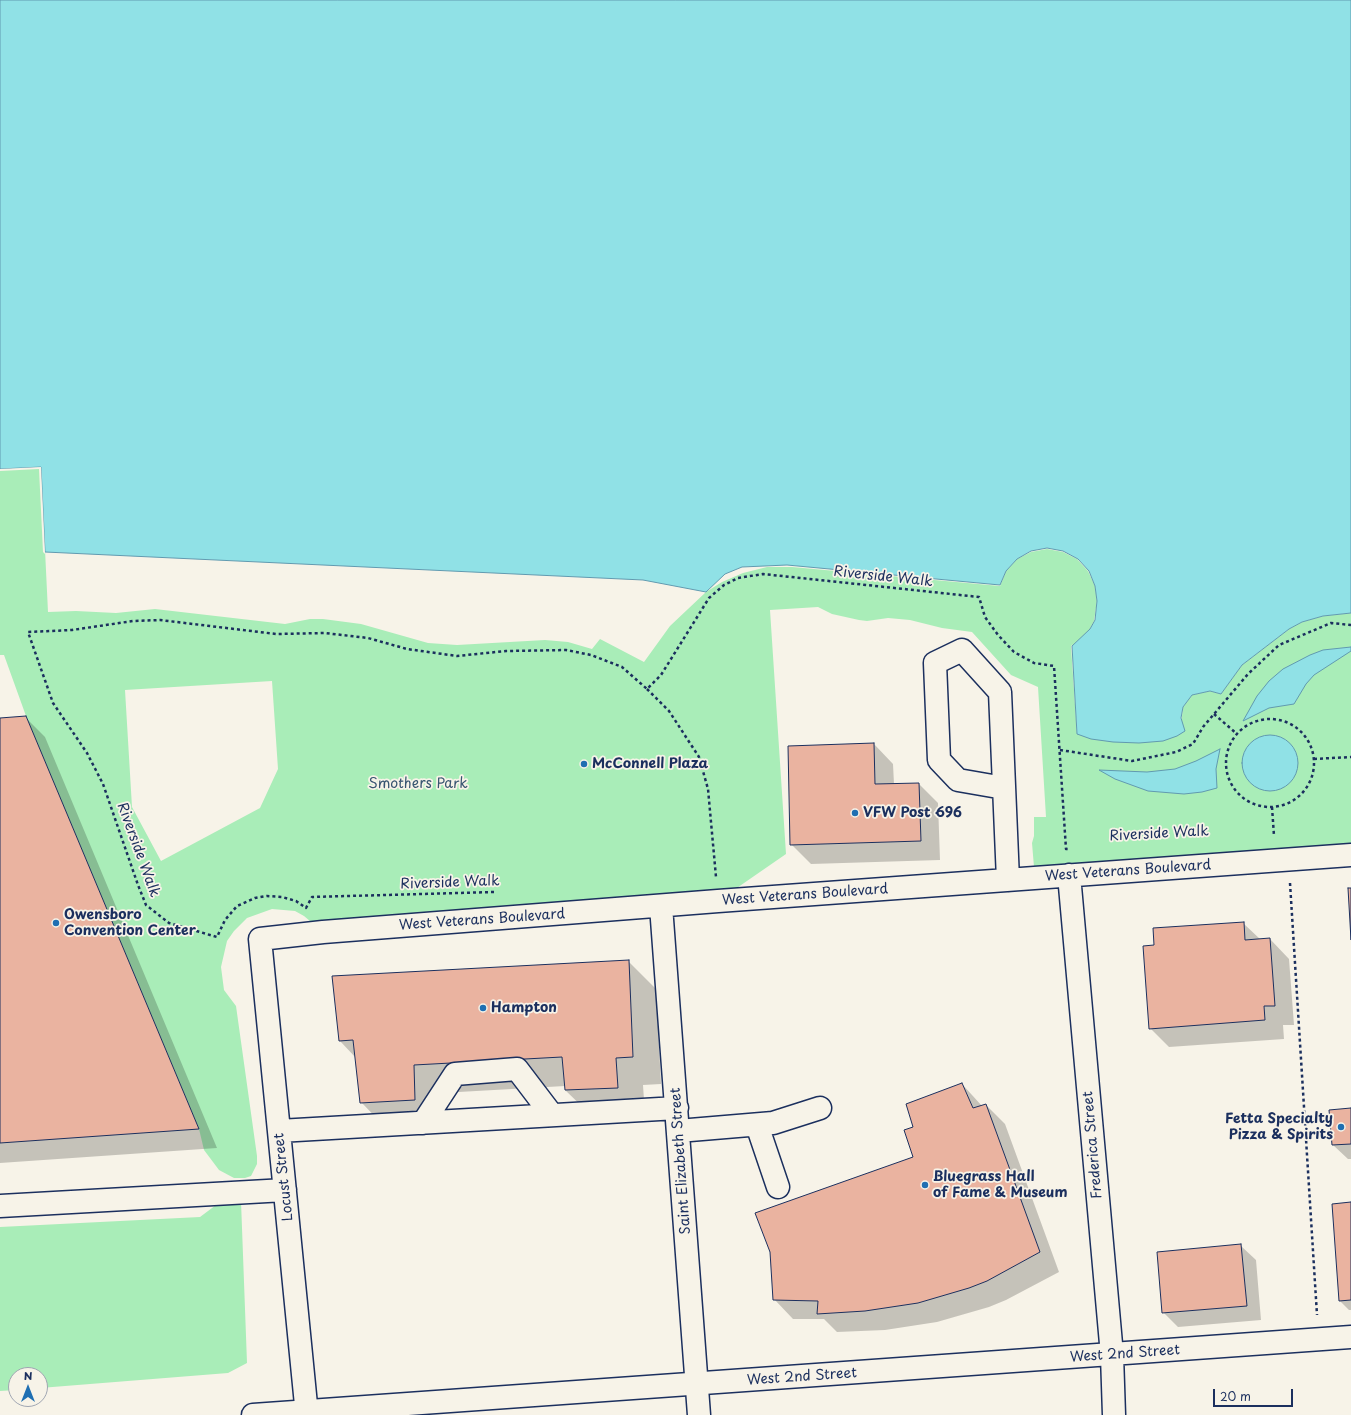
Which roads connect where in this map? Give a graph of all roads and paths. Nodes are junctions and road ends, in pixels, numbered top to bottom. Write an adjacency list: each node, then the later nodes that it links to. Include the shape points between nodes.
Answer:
1 (1351, 624): 3 (path, via 1331,623 1279,645 1248,674)
2 (647, 689): 5 (path, Riverside Walk, via 661,675 709,598 738,578 763,574 979,597 984,617 1010,648 1034,663 1054,666); 17 (path, Riverside Walk, via 669,711 699,757 708,789); 19 (path, Riverside Walk, via 622,667 591,655 566,650 506,651 456,656 407,649 361,637 325,633 276,634 160,620 28,632 53,703 103,784 146,905 169,923 217,937 225,920 237,906 267,896 296,901 306,908 312,897)
3 (1214, 714): 4 (path); 5 (path, via 1193,744 1176,752 1132,761)
4 (1237, 734): 7 (path, via 1248,725 1262,719 1277,719 1291,724 1302,733 1311,745); 9 (path, via 1229,747 1226,761 1228,775 1244,798)
5 (1060, 750): 13 (path, Riverside Walk, via 1066,849)
6 (1351, 758): 7 (path)
7 (1314, 759): 9 (path, via 1313,773 1308,786 1298,797 1286,804)
8 (1004, 788): 8 (street, via 1000,692 962,650 935,663 939,760 958,780); 18 (street)
9 (1272, 807): 10 (path)
10 (1274, 837): 11 (path); 12 (path)
11 (1282, 837)
12 (1267, 838)
13 (1074, 848)
14 (1351, 855): 15 (street, West Veterans Boulevard)
15 (1288, 859): 16 (street, West Veterans Boulevard); 33 (path)
16 (1069, 875): 18 (street, West Veterans Boulevard); 34 (street, Frederica Street)
17 (716, 878)
18 (1008, 880): 20 (street, West Veterans Boulevard)
19 (495, 892)
20 (661, 906): 21 (street, West Veterans Boulevard); 22 (street, Saint Elizabeth Street)
21 (260, 939): 27 (street, Locust Street)
22 (677, 1108): 24 (street); 28 (street, Saint Elizabeth Street)
23 (820, 1108): 26 (street, via 773,1124)
24 (552, 1115): 25 (street); 25 (street, via 517,1069 455,1074)
25 (423, 1123): 27 (street)
26 (757, 1125): 28 (street); 29 (street)
27 (279, 1131): 30 (street, Locust Street)
28 (678, 1131): 35 (street, Saint Elizabeth Street)
29 (778, 1187)
30 (285, 1190): 31 (street); 36 (street, Locust Street)
31 (0, 1206)
32 (1351, 1337): 33 (street, West 2nd Street)
33 (1319, 1340): 34 (street, West 2nd Street)
34 (1112, 1355): 35 (street, West 2nd Street); 39 (street, Frederica Street)
35 (698, 1385): 36 (street, West 2nd Street); 38 (street, Saint Elizabeth Street)
36 (306, 1413): 37 (street, West 2nd Street)
37 (253, 1415)
38 (699, 1415)
39 (1114, 1415)

